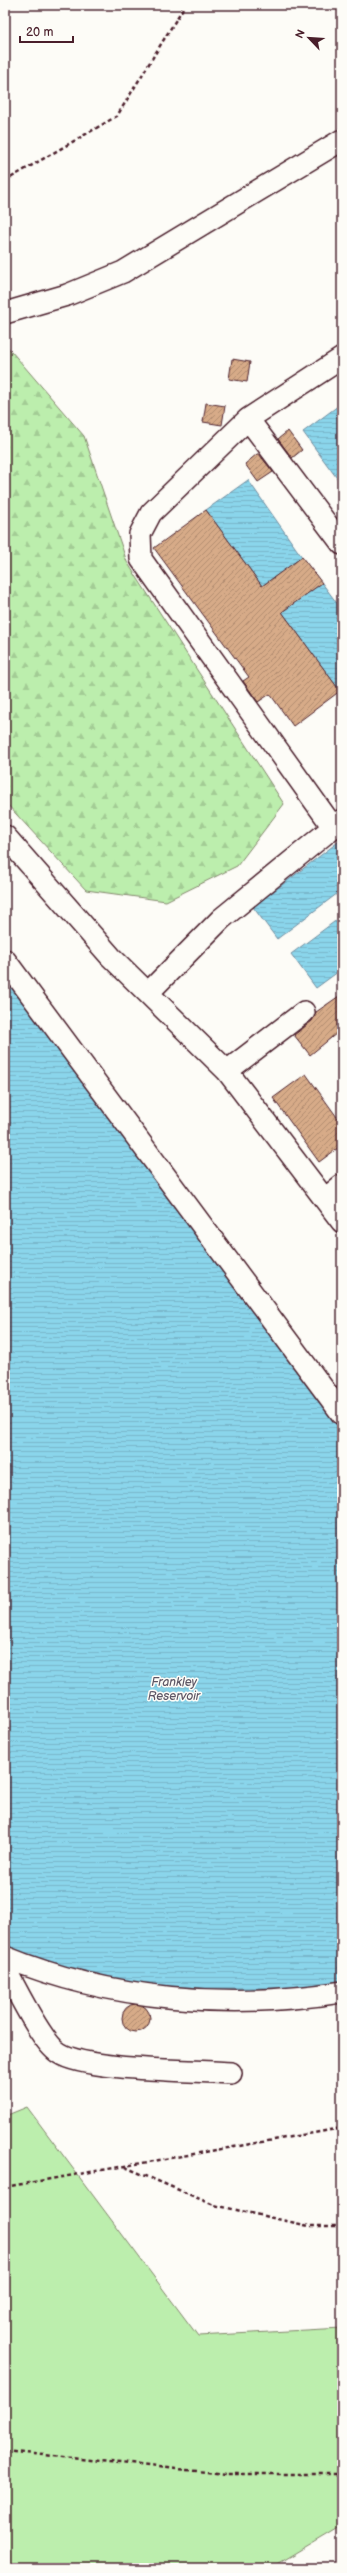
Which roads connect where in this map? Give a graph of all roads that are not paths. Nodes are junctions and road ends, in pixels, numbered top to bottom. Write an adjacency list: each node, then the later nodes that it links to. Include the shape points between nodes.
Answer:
1 (342, 140): 2 (lane, via 123,272 67,295)
2 (5, 313)
3 (342, 358): 4 (lane)
4 (248, 419): 5 (lane); 6 (lane, via 151,513 140,534 141,559)
5 (342, 544)
6 (337, 824): 9 (lane, via 221,919)
7 (5, 836): 9 (lane, via 111,957)
8 (5, 960): 15 (lane)
9 (148, 993): 11 (lane)
10 (304, 1012): 11 (lane)
11 (227, 1071): 13 (lane)
12 (342, 1185): 13 (lane)
13 (325, 1199): 14 (lane)
14 (342, 1222)
15 (342, 1414)
16 (5, 1957): 18 (lane, via 80,1982 114,1990 162,1996 266,2000)
17 (5, 1969): 19 (lane, via 41,2032 58,2053 92,2064)
18 (342, 1992)
19 (231, 2073)

